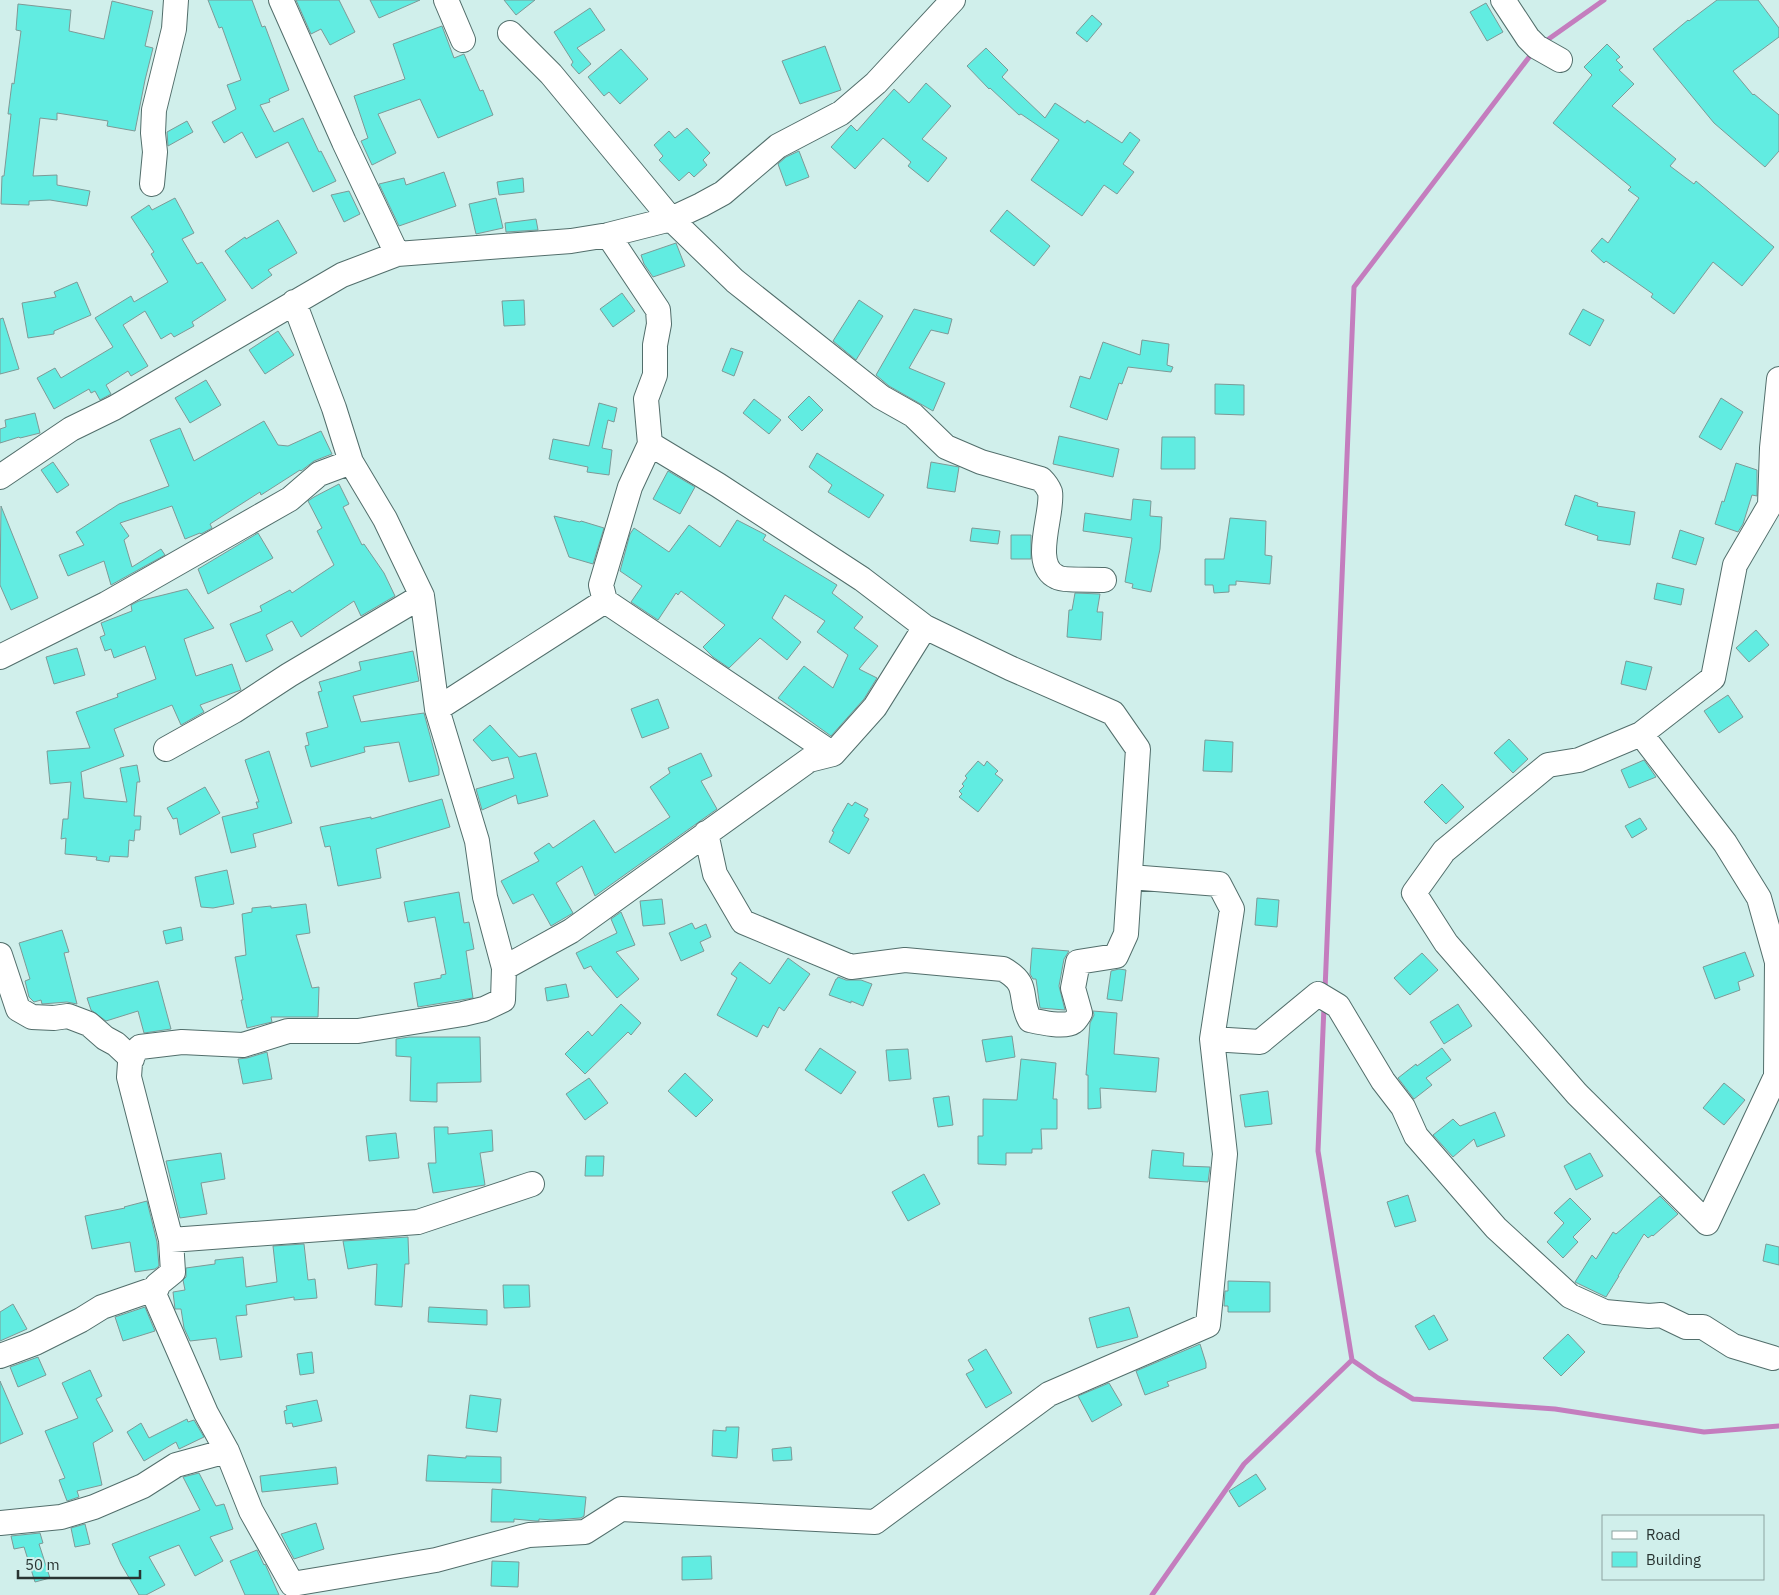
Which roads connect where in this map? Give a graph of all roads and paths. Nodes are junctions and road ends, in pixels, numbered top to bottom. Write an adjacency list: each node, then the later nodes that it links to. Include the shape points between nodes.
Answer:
1 (176, 0): 9 (street, via 174,29 154,110)
2 (281, 0): 12 (street)
3 (446, 0): 7 (street)
4 (953, 0): 10 (street, via 876,84 841,113 778,146 723,193)
5 (1503, 0): 8 (street, via 1528,38)
6 (510, 33): 10 (street, via 551,74)
7 (463, 40)
8 (1560, 60)
9 (152, 184)
10 (671, 219): 11 (street); 18 (street, via 735,281 881,397 913,414 946,447 981,462 1041,480 1050,494 1044,537 1045,562 1049,572 1058,578)
11 (608, 235): 12 (street, via 571,241); 15 (street, via 658,310 655,375 646,400)
12 (397, 254): 13 (street, via 342,275)
13 (294, 302): 16 (street, via 334,408); 17 (street, via 114,408 71,429)
14 (1779, 379): 24 (street, via 1770,505 1735,565 1713,678)
15 (650, 444): 20 (street, via 630,487 601,585); 21 (street, via 862,580)
16 (350, 462): 19 (street, via 385,519); 22 (street, via 314,477 290,499 106,604)
17 (0, 477)
18 (1104, 580)
19 (422, 596): 23 (street); 25 (street)
20 (605, 601): 23 (street); 26 (street)
21 (925, 627): 26 (street, via 875,707); 28 (street, via 1113,713 1138,749)
22 (0, 657)
23 (436, 709): 30 (street, via 477,841 485,897)
24 (1642, 734): 24 (street, via 1580,760 1548,766 1444,851 1414,893 1446,943 1577,1094 1707,1223 1776,1076 1778,962 1759,898 1725,843)
25 (166, 749)
26 (833, 754): 27 (street, via 809,760)
27 (706, 833): 28 (street, via 715,874 743,922 851,967 905,960 1003,969 1022,985 1030,1020 1044,1024 1070,1024 1080,1013 1072,988 1078,962 1116,956 1126,934); 30 (street, via 571,931)
28 (1130, 877): 31 (street, via 1219,884 1232,909)
29 (0, 955): 32 (street, via 18,1009 32,1017 68,1016 89,1024)
30 (504, 968): 32 (street, via 502,1000 484,1009 358,1030 288,1030 243,1045 182,1042 153,1045 140,1047)
31 (1212, 1039): 37 (street, via 1260,1042 1318,994 1338,1006 1383,1081 1403,1107 1416,1136 1496,1228 1570,1296 1605,1312 1661,1315 1686,1327 1703,1327 1732,1346); 40 (street, via 1225,1154 1208,1325 1049,1394 875,1522 622,1509 585,1532 529,1535 436,1560)
32 (132, 1059): 34 (street, via 129,1077)
33 (532, 1184): 34 (street, via 418,1222)
34 (171, 1240): 35 (street, via 173,1272)
35 (157, 1288): 36 (street, via 102,1307 35,1343); 38 (street, via 154,1294)
36 (0, 1356)
37 (1773, 1358)
38 (227, 1452): 39 (street, via 176,1465 143,1486 94,1507 60,1517); 40 (street, via 251,1511)
39 (0, 1523)
40 (293, 1590)

